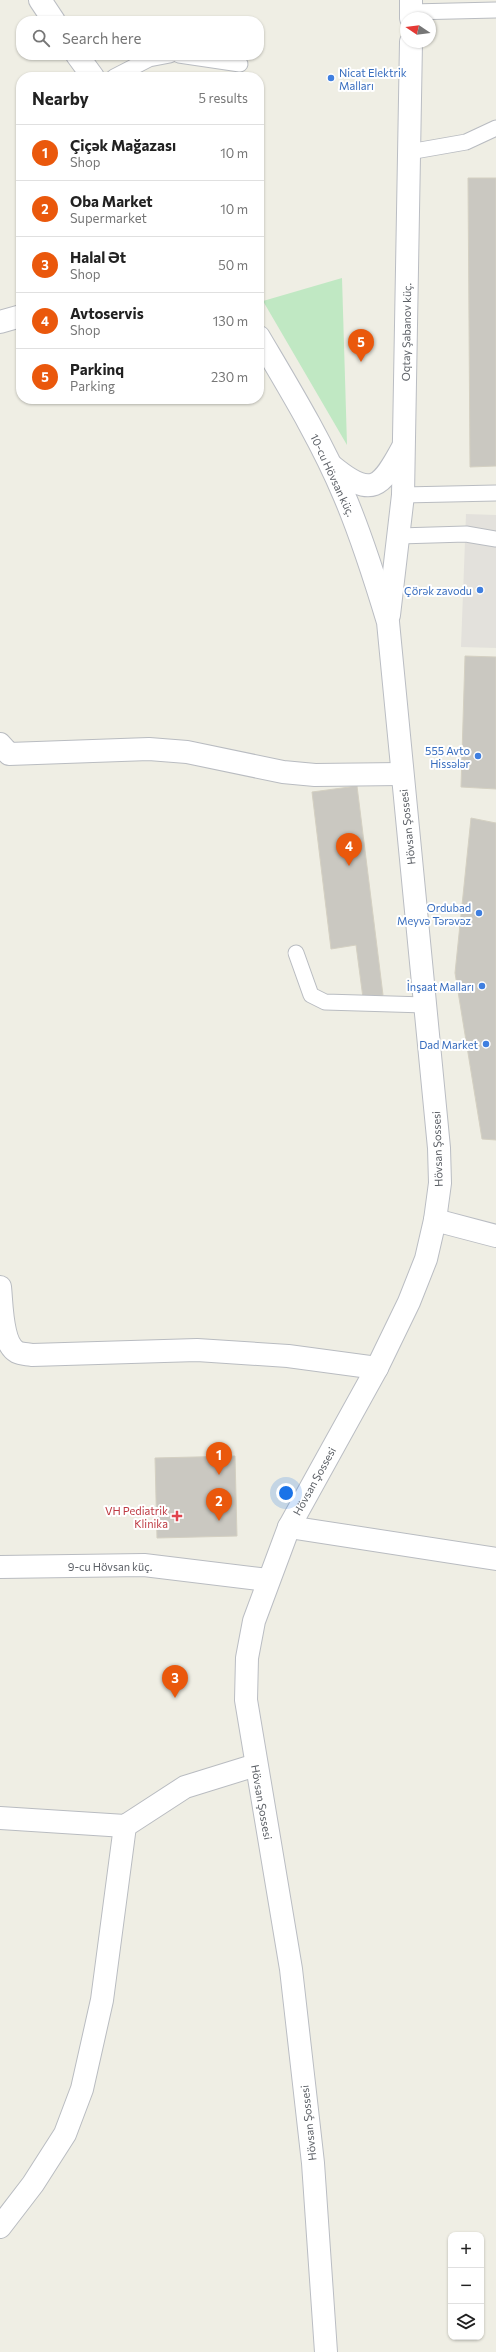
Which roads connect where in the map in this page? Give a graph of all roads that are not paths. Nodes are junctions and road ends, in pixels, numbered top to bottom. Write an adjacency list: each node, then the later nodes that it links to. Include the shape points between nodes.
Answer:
1 (41, 0): 4 (street)
2 (411, 10): 3 (lane)
3 (496, 10)
4 (51, 16)
5 (411, 48): 13 (street, Oqtay Şabanov küç.)
6 (81, 60): 10 (street)
7 (147, 60): 11 (lane)
8 (213, 60): 9 (lane)
9 (240, 64)
10 (89, 72)
11 (124, 72)
12 (496, 128): 13 (lane, via 466,142)
13 (409, 152): 17 (street, Oqtay Şabanov küç.)
14 (16, 317): 15 (street)
15 (0, 322)
16 (264, 345): 18 (street, 10-cu Hövsan küç., via 303,411)
17 (404, 445): 18 (street, via 382,481 367,487 350,482); 20 (street, Oqtay Şabanov küç.)
18 (329, 464): 23 (street, 10-cu Hövsan küç., via 365,548)
19 (496, 493): 20 (lane)
20 (403, 496): 21 (street, Oqtay Şabanov küç.)
21 (399, 536): 22 (lane, via 466,534); 23 (street, Oqtay Şabanov küç.)
22 (496, 539)
23 (388, 622): 25 (street, Hövsan Şossesi)
24 (3, 753): 25 (street, via 149,749 187,752 309,775)
25 (402, 774): 27 (street, Hövsan Şossesi)
26 (296, 953): 27 (lane, via 311,995 325,1002)
27 (425, 1005): 28 (street, Hövsan Şossesi, via 439,1148 440,1183)
28 (435, 1220): 29 (street); 31 (street, Hövsan Şossesi, via 426,1259 409,1302)
29 (496, 1236)
30 (0, 1287): 31 (street, via 6,1334 9,1345 17,1352 32,1355 197,1350 288,1356)
31 (377, 1368): 32 (street, Hövsan Şossesi)
32 (289, 1527): 33 (street); 35 (street, Hövsan Şossesi)
33 (496, 1559)
34 (0, 1567): 35 (street, 9-cu Hövsan küç., via 144,1565)
35 (268, 1580): 36 (street, Hövsan Şossesi, via 254,1621 246,1658 246,1700)
36 (256, 1765): 38 (street, via 185,1787); 40 (street, Hövsan Şossesi, via 291,1969 313,2163)
37 (0, 1818): 38 (street)
38 (125, 1826): 39 (street, via 102,2000 82,2089 65,2134 33,2184)
39 (0, 2227)
40 (326, 2352)

